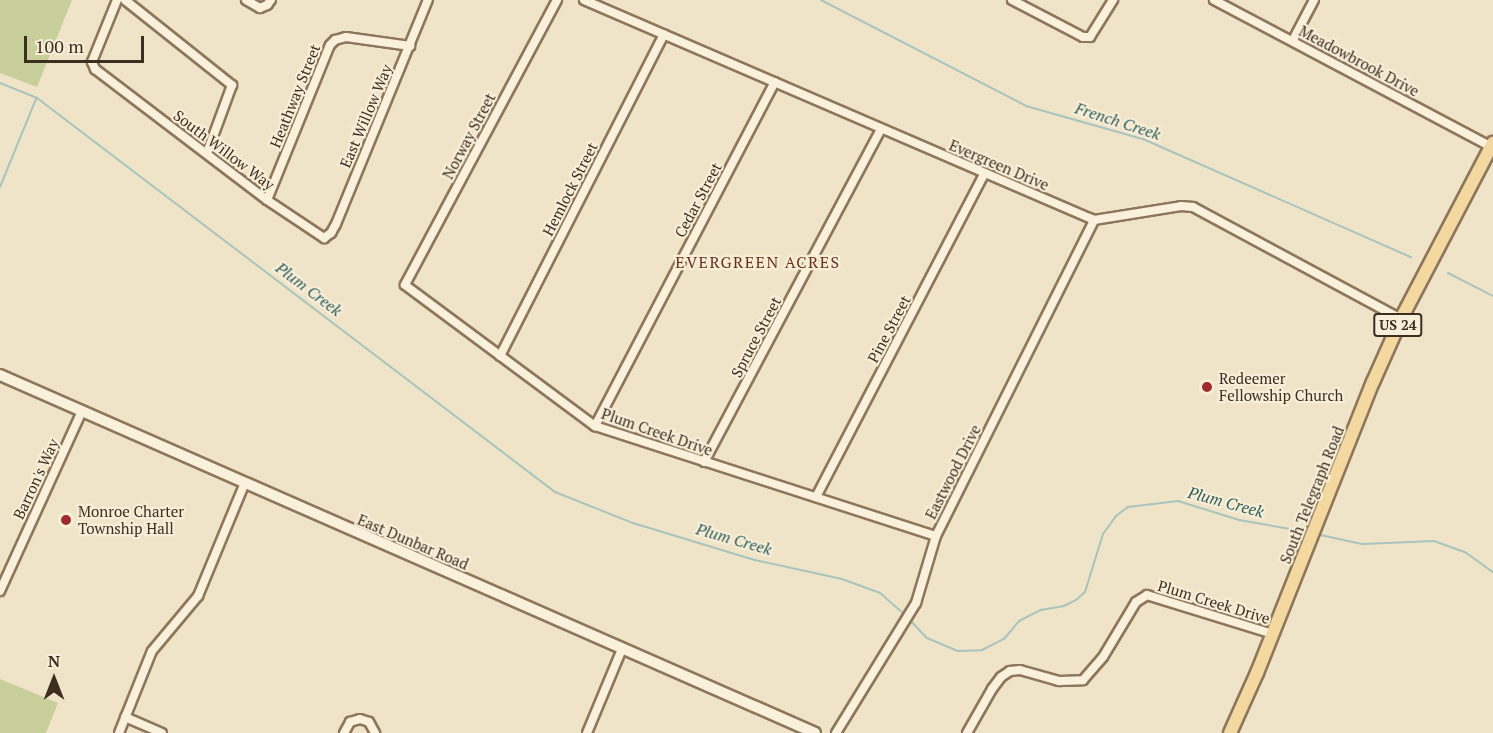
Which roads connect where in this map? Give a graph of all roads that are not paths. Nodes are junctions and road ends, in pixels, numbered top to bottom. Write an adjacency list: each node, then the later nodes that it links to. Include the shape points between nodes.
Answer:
1 (117, 0): 18 (street, South Willow Way, via 92,62 95,69)
2 (125, 0): 18 (street, via 232,85)
3 (246, 0): 4 (street, via 260,8)
4 (271, 0)
5 (428, 0): 14 (street, East Willow Way)
6 (557, 0): 23 (street, Norway Street)
7 (584, 0): 12 (street, Evergreen Drive)
8 (1012, 0): 9 (street, via 1090,37)
9 (1113, 0)
10 (1214, 0): 13 (street, Meadowbrook Drive)
11 (1314, 0): 13 (street)
12 (664, 34): 15 (street, Evergreen Drive); 25 (street, Hemlock Street)
13 (1293, 40): 17 (street, Meadowbrook Drive)
14 (410, 46): 20 (street, Heathway Street, via 346,37 330,45); 22 (street, East Willow Way, via 336,224)
15 (775, 82): 16 (street, Evergreen Drive); 28 (street, Cedar Street)
16 (881, 129): 19 (street, Evergreen Drive); 29 (street, Spruce Street)
17 (1492, 147): 24 (main road, South Telegraph Road / US 24)
18 (207, 153): 20 (street, South Willow Way)
19 (985, 174): 21 (street, Evergreen Drive); 31 (street, Pine Street)
20 (267, 200): 22 (street, South Willow Way)
21 (1094, 220): 24 (street, via 1193,207); 32 (street, Eastwood Drive)
22 (324, 238)
23 (405, 285): 25 (street, Plum Creek Drive)
24 (1401, 319): 34 (main road, South Telegraph Road / US 24)
25 (500, 356): 28 (street, Plum Creek Drive)
26 (0, 375): 27 (street, East Dunbar Road)
27 (82, 411): 30 (street, East Dunbar Road); 33 (street, Barron's Way)
28 (595, 426): 29 (street, Plum Creek Drive)
29 (704, 462): 31 (street, Plum Creek Drive)
30 (244, 485): 35 (street, East Dunbar Road); 36 (street, via 198,596 152,651)
31 (816, 496): 32 (street, Plum Creek Drive)
32 (936, 536): 43 (street, Eastwood Drive, via 911,613)
33 (0, 591)
34 (1273, 634): 44 (street, Plum Creek Drive, via 1147,595 1136,602 1103,657 1083,680 1059,681 1010,671 992,689); 45 (main road, South Telegraph Road / US 24)
35 (622, 649): 41 (street); 42 (street, East Dunbar Road)
36 (125, 717): 37 (street); 38 (street)
37 (119, 733)
38 (162, 733)
39 (344, 733): 40 (street, via 350,722 360,719 369,722)
40 (375, 733)
41 (587, 733)
42 (815, 733)
43 (836, 733)
44 (968, 733)
45 (1230, 733)

